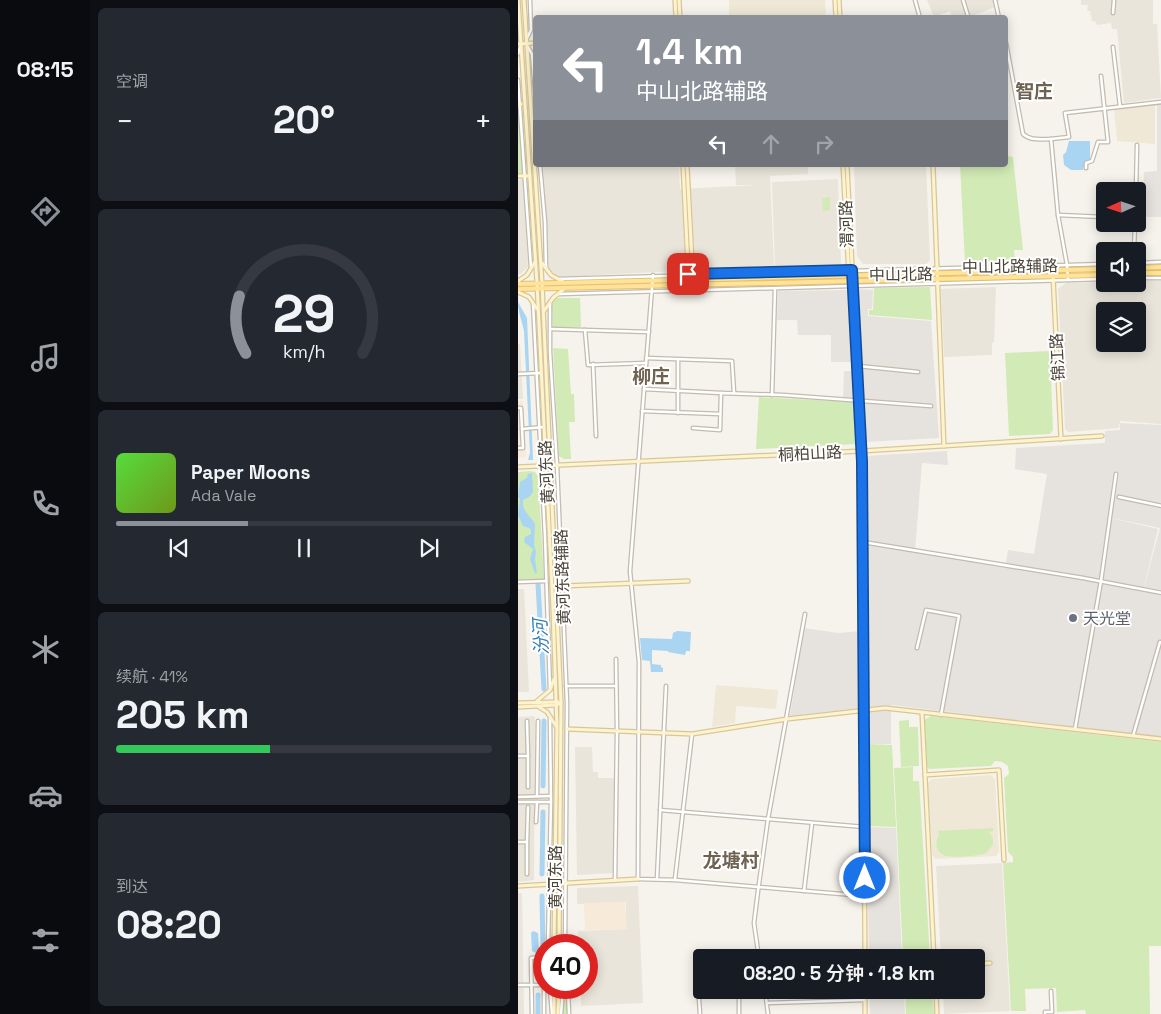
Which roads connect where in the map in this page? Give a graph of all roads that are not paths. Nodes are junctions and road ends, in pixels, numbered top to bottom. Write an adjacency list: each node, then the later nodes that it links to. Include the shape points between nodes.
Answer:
1 (518, 0): 17 (street, 黄河东路)
2 (524, 0): 18 (street, 黄河东路)
3 (530, 0): 18 (street, via 531,30)
4 (677, 0): 11 (street)
5 (837, 0): 12 (street); 13 (street)
6 (915, 0): 14 (street)
7 (963, 0): 15 (street)
8 (995, 0): 16 (street)
9 (1114, 0): 10 (street)
10 (1113, 13)
11 (678, 15)
12 (836, 15)
13 (840, 15)
14 (919, 15)
15 (968, 15)
16 (998, 15)
17 (519, 37): 20 (street, 黄河东路)
18 (527, 38): 21 (street, 黄河东路)
19 (533, 43): 21 (street)
20 (520, 44): 21 (street); 23 (street); 43 (street, 黄河东路)
21 (527, 44): 25 (street); 32 (street, 黄河东路)
22 (1113, 46): 30 (street)
23 (518, 54)
24 (1008, 54): 33 (street, via 1023,134 1034,140)
25 (533, 66)
26 (1101, 76): 31 (street)
27 (518, 80): 29 (street)
28 (1162, 102): 30 (street)
29 (519, 104): 43 (street)
30 (1120, 106): 31 (street)
31 (1105, 108): 33 (street, via 1065,113 1069,137); 41 (street, via 1108,142 1098,142 1092,162 1086,164)
32 (533, 137)
33 (1051, 139): 45 (street)
34 (1138, 146): 44 (street)
35 (535, 167): 48 (street, 黄河东路)
36 (540, 167): 56 (street)
37 (685, 167): 62 (street)
38 (844, 167): 46 (street, 渭河路)
39 (847, 167): 46 (street, 渭河路)
40 (933, 167): 59 (street)
41 (1086, 168)
42 (518, 176): 43 (street)
43 (528, 176): 49 (street, 黄河东路); 58 (street)
44 (1136, 182)
45 (1058, 215): 47 (street); 53 (street)
46 (848, 217): 60 (street, 渭河路)
47 (1096, 217)
48 (541, 260): 56 (street); 77 (street, 黄河东路)
49 (535, 261): 58 (street); 77 (street, 黄河东路)
50 (1162, 262): 51 (street)
51 (1146, 263)
52 (1096, 265): 53 (street, 中山北路辅路)
53 (1067, 268): 57 (main road, 中山北路); 59 (main road, 中山北路); 68 (street)
54 (1146, 268): 55 (main road)
55 (1162, 268)
56 (546, 269): 71 (street)
57 (1096, 269)
58 (531, 270): 74 (street)
59 (937, 271): 60 (main road, 中山北路); 66 (street)
60 (850, 273): 62 (street); 73 (main road, 中山北路); 76 (street, 渭河路)
61 (1162, 273): 63 (main road)
62 (690, 274): 64 (street); 73 (street)
63 (1146, 274)
64 (653, 275): 71 (street); 75 (street)
65 (1096, 276): 68 (main road, 中山北路)
66 (937, 278): 67 (main road, 中山北路); 76 (main road, 中山北路); 79 (street)
67 (1053, 278): 68 (main road, 中山北路); 79 (street, 中山北路辅路); 122 (street, 锦江路)
68 (1068, 278): 72 (street, 中山北路辅路)
69 (1146, 278): 70 (street)
70 (1162, 278)
71 (557, 279): 78 (street)
72 (1096, 279)
73 (691, 280): 75 (main road, 中山北路); 80 (street)
74 (519, 281): 77 (main road, 中山北路)
75 (652, 281): 78 (main road, 中山北路); 85 (street)
76 (853, 281): 80 (main road, 中山北路); 81 (street, 渭河路)
77 (540, 283): 78 (main road, 中山北路); 82 (street, 黄河东路); 84 (street, 黄河东路)
78 (565, 285): 82 (main road, 中山北路); 85 (main road, 中山北路); 87 (street)
79 (937, 285): 81 (street, 中山北路辅路); 123 (street)
80 (691, 286): 85 (main road, 中山北路)
81 (853, 286): 83 (street, 中山北路辅路); 100 (street, 渭河路)
82 (543, 288): 84 (main road, 中山北路); 92 (street, 黄河东路)
83 (775, 288): 85 (street, 中山北路辅路); 109 (street)
84 (537, 289): 86 (main road, 中山北路); 91 (street, 黄河东路)
85 (652, 289): 87 (street, 中山北路辅路); 95 (street)
86 (519, 291): 88 (street); 89 (street)
87 (558, 294): 90 (street)
88 (518, 296)
89 (532, 301): 91 (street); 102 (street, 黄河东路辅路)
90 (550, 301): 92 (street); 93 (street, 黄河东路辅路)
91 (538, 311): 103 (street, 黄河东路)
92 (543, 312): 128 (street, 黄河东路)
93 (550, 329): 94 (street); 129 (street, 黄河东路辅路)
94 (585, 330): 95 (street); 99 (street, via 588,365)
95 (649, 332): 96 (street)
96 (646, 358): 97 (street); 98 (street)
97 (678, 359): 106 (street); 108 (street, via 732,361)
98 (646, 363): 99 (street); 105 (street)
99 (593, 364): 120 (street)
100 (858, 366): 101 (street); 110 (street, 渭河路)
101 (918, 372)
102 (536, 373): 103 (street); 104 (street); 116 (street, 黄河东路辅路)
103 (541, 373): 117 (street, 黄河东路)
104 (518, 374)
105 (644, 389): 106 (street); 113 (street)
106 (678, 390): 107 (street); 114 (street)
107 (721, 393): 108 (street); 115 (street)
108 (734, 393): 109 (street)
109 (772, 395): 110 (street)
110 (859, 402): 111 (street); 125 (street, 渭河路)
111 (931, 406)
112 (518, 408): 119 (street, via 521,408)
113 (642, 411): 114 (street); 126 (street)
114 (678, 413): 115 (street)
115 (720, 414): 118 (street, via 720,430)
116 (538, 428): 117 (street); 119 (street); 130 (street, 黄河东路辅路)
117 (544, 428): 127 (street, 黄河东路)
118 (693, 428)
119 (522, 429): 124 (street, via 522,448)
120 (596, 436)
121 (1102, 436): 122 (street, 桐柏山路)
122 (1061, 439): 123 (street, 桐柏山路)
123 (944, 446): 125 (street, 桐柏山路)
124 (518, 448)
125 (862, 451): 126 (street, 桐柏山路); 135 (street, 渭河路)
126 (637, 462): 129 (street, 桐柏山路); 140 (street)
127 (545, 465): 128 (street, 桐柏山路); 130 (street, 桐柏山路); 147 (street, 黄河东路)
128 (550, 465): 129 (street, 桐柏山路); 154 (street, 黄河东路)
129 (557, 465): 141 (street, 黄河东路辅路)
130 (540, 466): 131 (street, 桐柏山路); 136 (street, 黄河东路辅路)
131 (518, 467)
132 (1116, 474): 138 (street)
133 (1119, 497): 134 (street)
134 (1162, 506)
135 (864, 542): 138 (street); 158 (street, 渭河路)
136 (546, 581): 139 (street); 151 (street, 黄河东路辅路)
137 (688, 581): 140 (street)
138 (1101, 581): 142 (street); 167 (street)
139 (518, 582)
140 (631, 584): 141 (street); 169 (street, via 639,662)
141 (563, 586): 148 (street, 黄河东路辅路)
142 (1162, 593)
143 (805, 614): 162 (street)
144 (1160, 642): 172 (street)
145 (917, 648): 160 (street, via 926,610 959,616)
146 (616, 660): 149 (street)
147 (555, 677): 151 (street); 153 (street, 黄河东路)
148 (566, 686): 149 (street); 155 (street, 黄河东路辅路)
149 (616, 686): 168 (street)
150 (666, 686): 170 (street)
151 (550, 690): 156 (street)
152 (518, 703): 156 (street)
153 (556, 703): 154 (street); 156 (street); 165 (street, 黄河东路)
154 (561, 703): 155 (street); 199 (street, 黄河东路)
155 (567, 703): 166 (street, 黄河东路辅路)
156 (536, 704): 157 (street); 161 (street)
157 (518, 707)
158 (864, 711): 159 (street, via 885,708); 162 (street); 190 (street, 渭河路)
159 (922, 713): 160 (street); 176 (street)
160 (941, 715): 167 (street)
161 (550, 717): 165 (street); 180 (street)
162 (787, 719): 171 (street); 187 (street)
163 (526, 721): 175 (street)
164 (538, 721): 179 (street)
165 (557, 728): 201 (street, 黄河东路)
166 (567, 729): 168 (street); 200 (street, 黄河东路辅路)
167 (1075, 729): 172 (street)
168 (617, 732): 169 (street); 197 (street)
169 (639, 732): 170 (street); 195 (street)
170 (663, 732): 171 (street); 185 (street)
171 (692, 734): 186 (street)
172 (1133, 736): 173 (street)
173 (1162, 739)
174 (518, 756): 175 (street)
175 (528, 756): 177 (street)
176 (925, 775): 193 (street, via 999,770); 212 (street)
177 (528, 787)
178 (518, 796): 179 (street)
179 (537, 796): 180 (street)
180 (551, 796): 183 (street)
181 (518, 802): 182 (street)
182 (537, 802): 183 (street); 188 (street)
183 (551, 802): 201 (street)
184 (528, 807): 192 (street)
185 (660, 810): 186 (street); 196 (street)
186 (682, 812): 187 (street); 198 (street)
187 (768, 819): 189 (street); 203 (street)
188 (536, 822)
189 (812, 823): 190 (street); 204 (street)
190 (865, 827): 205 (street, 渭河路)
191 (518, 842): 192 (street)
192 (527, 842): 194 (street)
193 (1004, 860)
194 (527, 874)
195 (638, 879): 196 (street); 197 (street)
196 (656, 879): 198 (street)
197 (615, 880): 200 (street)
198 (675, 880): 203 (street)
199 (561, 883): 200 (street); 201 (street); 208 (street, 黄河东路)
200 (566, 883): 209 (street, 黄河东路辅路)
201 (552, 884): 202 (street); 206 (street); 207 (street, 黄河东路)
202 (518, 886)
203 (759, 887): 204 (street); 210 (street, via 754,924)
204 (804, 890): 205 (street)
205 (865, 896): 211 (street, 渭河路)
206 (550, 934)
207 (554, 934)
208 (560, 934)
209 (564, 934)
210 (758, 949)
211 (865, 949)
212 (934, 949)
213 (533, 958): 217 (street)
214 (985, 963): 215 (street)
215 (990, 963)
216 (518, 985): 217 (street)
217 (532, 985): 230 (street)
218 (1051, 991): 240 (street, via 1052,1012)
219 (543, 999): 231 (street)
220 (552, 999): 232 (street)
221 (559, 999): 233 (street)
222 (562, 999): 233 (street)
223 (569, 999): 234 (street)
224 (699, 999): 235 (street)
225 (739, 999): 236 (street)
226 (766, 999): 229 (street)
227 (936, 999): 239 (street)
228 (865, 1000): 229 (street); 238 (street)
229 (767, 1003): 237 (street)
230 (532, 1014)
231 (544, 1014)
232 (553, 1014)
233 (560, 1014)
234 (570, 1014)
235 (700, 1014)
236 (739, 1014)
237 (768, 1014)
238 (865, 1014)
239 (937, 1014)
240 (1045, 1014)

